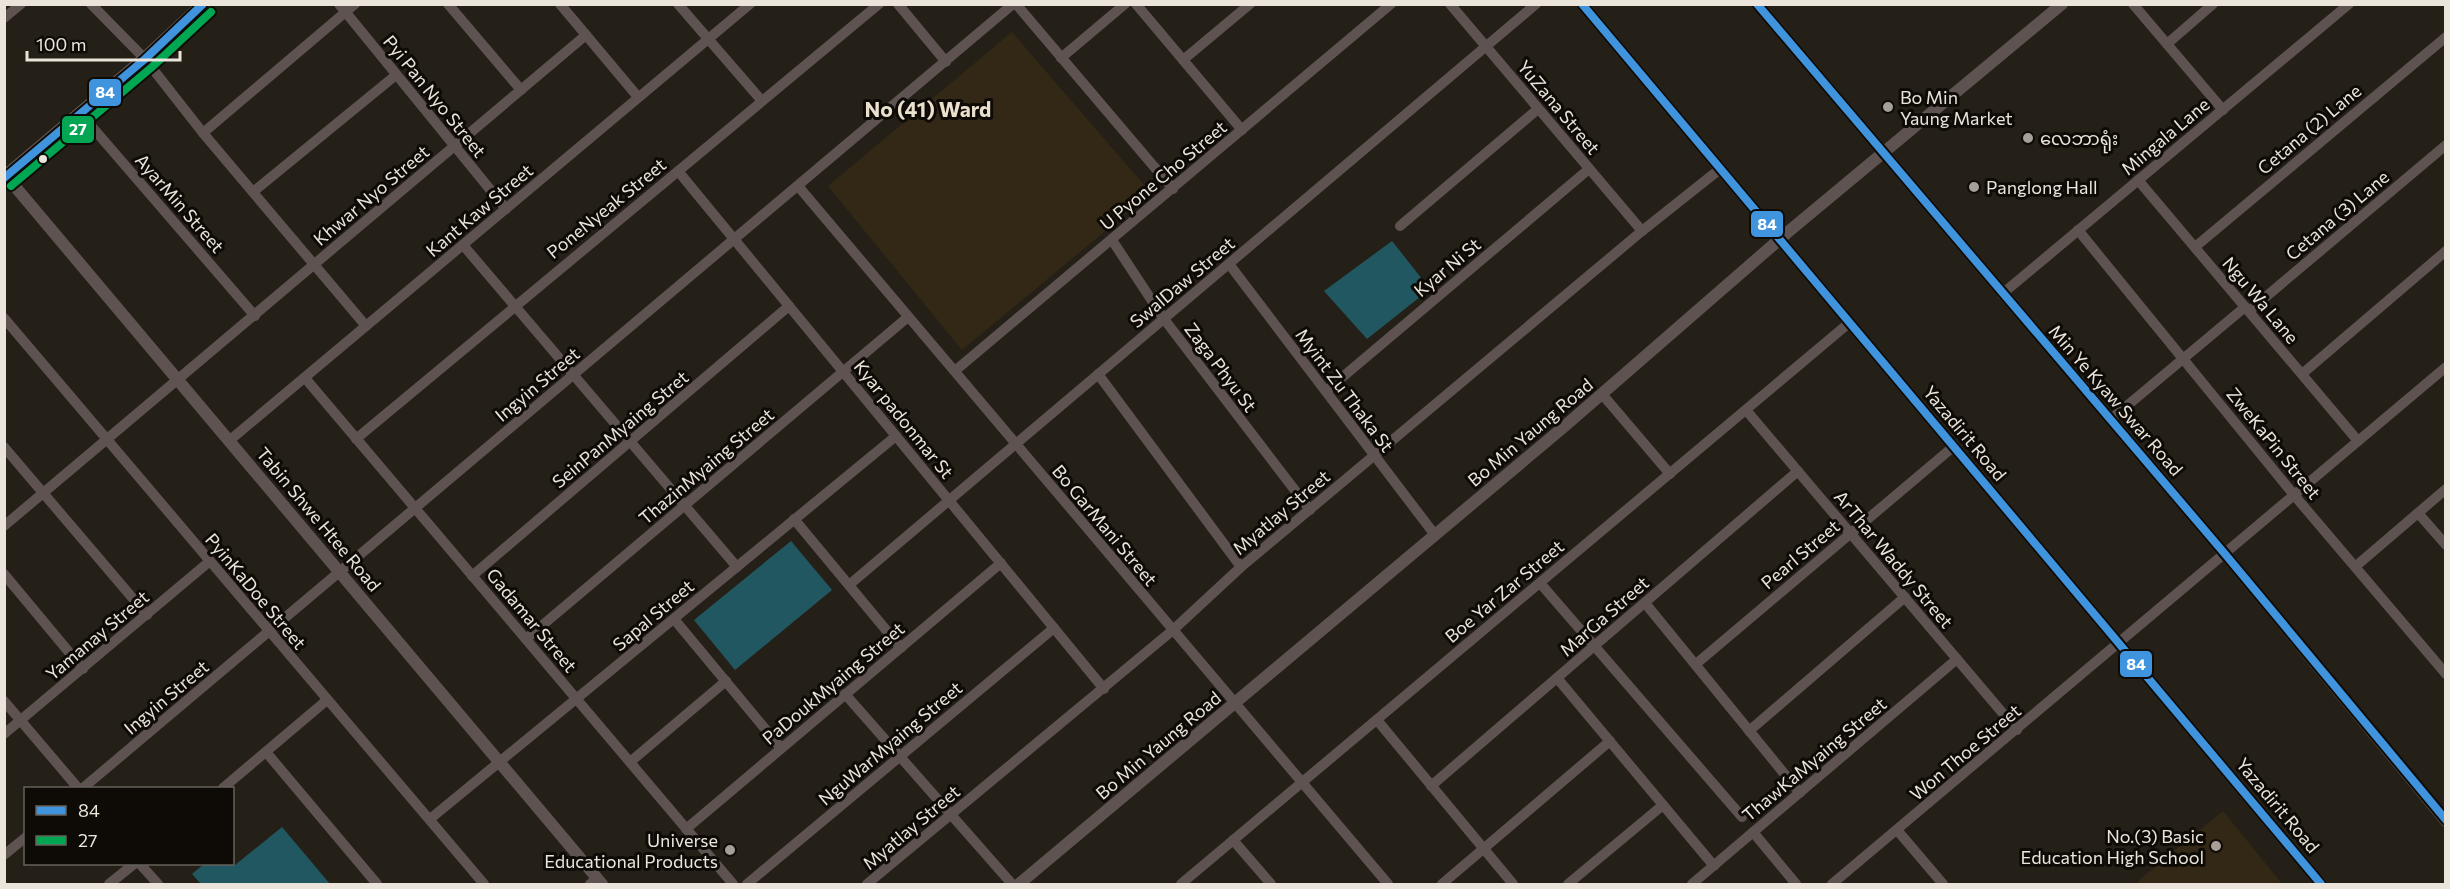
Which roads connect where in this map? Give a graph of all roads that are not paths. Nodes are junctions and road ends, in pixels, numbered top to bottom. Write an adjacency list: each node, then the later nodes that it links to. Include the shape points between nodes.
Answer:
1 (21, 4): 25 (street)
2 (91, 4): 32 (street)
3 (204, 4): 32 (main road)
4 (355, 4): 24 (street)
5 (448, 4): 36 (street)
6 (560, 4): 26 (street)
7 (678, 4): 28 (street)
8 (750, 4): 28 (street, Kant Kaw Street)
9 (879, 4): 38 (street, PoneNyeak Street)
10 (898, 4): 34 (street)
11 (1015, 4): 31 (street); 34 (street, Ingyin Street)
12 (1125, 4): 31 (street)
13 (1136, 4): 33 (street)
14 (1250, 4): 33 (street)
15 (1391, 4): 42 (street, U Pyone Cho Street)
16 (1450, 4): 30 (street, YuZana Street)
17 (1536, 4): 30 (street, SwalDaw Street)
18 (1582, 4): 48 (street, Yazadirit Road)
19 (1757, 4): 46 (street, Min Ye Kyaw Swar Road)
20 (2062, 4): 46 (street, Bo Min Yaung Road)
21 (2133, 4): 29 (street)
22 (2213, 4): 29 (street)
23 (2349, 4): 40 (street, Mingala Lane)
24 (342, 9): 35 (street, Pyi Pan Nyo Street); 43 (street)
25 (4, 18)
26 (586, 35): 36 (street, Khwar Nyo Street); 37 (street)
27 (2445, 37): 63 (street, Cetana (2) Lane)
28 (708, 40): 37 (street, Kant Kaw Street); 38 (street)
29 (2167, 44): 40 (street)
30 (1486, 47): 39 (street, YuZana Street); 65 (street, SwalDaw Street)
31 (1062, 58): 53 (street)
32 (145, 59): 41 (main road); 43 (street)
33 (1183, 60): 42 (street)
34 (946, 62): 52 (street, Ingyin Street)
35 (396, 75): 45 (street, Pyi Pan Nyo Street); 54 (street)
36 (521, 90): 45 (street, Khwar Nyo Street)
37 (638, 97): 55 (street, Kant Kaw Street)
38 (762, 101): 49 (street, PoneNyeak Street)
39 (1538, 109): 47 (street, YuZana Street); 56 (street)
40 (2223, 110): 51 (street, Mingala Lane)
41 (80, 113): 50 (main road); 71 (street, AyarMin Street)
42 (1242, 130): 53 (street, U Pyone Cho Street)
43 (203, 133): 54 (street)
44 (2445, 145): 70 (street, Cetana (3) Lane)
45 (455, 146): 55 (street, Pyi Pan Nyo Street); 66 (street, Khwar Nyo Street)
46 (1878, 158): 59 (street, Bo Min Yaung Road); 67 (street, Min Ye Kyaw Swar Road)
47 (1589, 169): 58 (street, YuZana Street); 86 (street, Kyar Ni St)
48 (1720, 169): 58 (street, Myatlay Street); 59 (street, Yazadirit Road)
49 (678, 171): 60 (street, Kyar padonmar St); 68 (street, PoneNyeak Street)
50 (5, 176): 85 (street, Tabin Shwe Htee Road)
51 (2138, 180): 57 (street, Mingala Lane); 63 (street, Ngu Wa Lane)
52 (798, 186): 60 (street, Ingyin Street); 72 (street, Bo GarMani Street)
53 (1173, 189): 61 (street, U Pyone Cho Street)
54 (253, 192): 66 (street)
55 (506, 209): 62 (street, Kant Kaw Street)
56 (1400, 226)
57 (2078, 230): 67 (street, Mingala Lane); 77 (street, ZweKaPin Street)
58 (1642, 231): 99 (street, Myatlay Street)
59 (1788, 232): 75 (street, Yazadirit Road); 87 (street, Bo Min Yaung Road)
60 (735, 239): 69 (street, Kyar padonmar St); 82 (street, Ingyin Street)
61 (1112, 240): 74 (street, Zaga Phyu St); 79 (street, U Pyone Cho Street)
62 (463, 245): 68 (street); 76 (street, Kant Kaw Street)
63 (2195, 247): 70 (street, Ngu Wa Lane)
64 (2445, 251): 81 (street)
65 (1229, 264): 74 (street, SwalDaw Street); 86 (street, Myint Zu Thaka St)
66 (314, 265): 71 (street, Khwar Nyo Street); 76 (street)
67 (2002, 294): 89 (street, Min Ye Kyaw Swar Road)
68 (514, 305): 82 (street); 91 (street, PoneNyeak Street)
69 (789, 306): 80 (street, Kyar padonmar St); 95 (street, SeinPanMyaing Stret)
70 (2247, 309): 77 (street, Cetana (3) Lane); 81 (street, Ngu Wa Lane)
71 (255, 315): 85 (street, Khwar Nyo Street)
72 (908, 317): 79 (street, Bo GarMani Street); 80 (street, ThazinMyaing Street)
73 (4, 318): 92 (street, PyinKaDoe Street)
74 (1164, 319): 83 (street, SwalDaw Street); 108 (street, Zaga Phyu St)
75 (1849, 323): 88 (street, Boe Yar Zar Street); 98 (street, Yazadirit Road)
76 (366, 326): 84 (street, Kant Kaw Street)
77 (2185, 359): 89 (street, Cetana (3) Lane); 104 (street, ZweKaPin Street)
78 (2445, 367): 94 (street, Won Thoe Street)
79 (956, 370): 96 (street, Bo GarMani Street)
80 (843, 372): 90 (street, Kyar padonmar St); 106 (street, ThazinMyaing Street)
81 (2302, 374): 94 (street, Ngu Wa Lane)
82 (574, 375): 95 (street); 107 (street, Ingyin Street)
83 (1098, 375): 96 (street, SwalDaw Street); 120 (street)
84 (305, 378): 91 (street, Gadamar Street); 93 (street, Kant Kaw Street)
85 (178, 381): 92 (street, Khwar Nyo Street); 93 (street, Tabin Shwe Htee Road)
86 (1326, 391): 99 (street, Myint Zu Thaka St)
87 (1602, 394): 101 (street); 113 (street, Bo Min Yaung Road)
88 (1746, 410): 100 (street, ArThar Waddy Street); 101 (street, Boe Yar Zar Street)
89 (2110, 420): 115 (street, Min Ye Kyaw Swar Road)
90 (896, 436): 105 (street, Kyar padonmar St); 110 (street, Sapal Street)
91 (356, 439): 107 (street, Gadamar Street)
92 (107, 440): 103 (street, Khwar Nyo Street); 116 (street, PyinKaDoe Street)
93 (230, 440): 121 (street, Tabin Shwe Htee Road)
94 (2358, 441): 104 (street, Won Thoe Street)
95 (630, 442): 106 (street); 123 (street, SeinPanMyaing Stret)
96 (1015, 444): 105 (street, SwalDaw Street); 131 (street, Bo GarMani Street)
97 (4, 447): 103 (street)
98 (1953, 447): 112 (street, Pearl Street); 134 (street, Yazadirit Road)
99 (1375, 456): 108 (street, Myatlay Street); 113 (street, Myint Zu Thaka St)
100 (1798, 471): 112 (street, ArThar Waddy Street); 127 (street, MarGa Street)
101 (1670, 474): 124 (street, Boe Yar Zar Street)
102 (2445, 489): 109 (street)
103 (44, 493): 111 (street, Khwar Nyo Street); 128 (street)
104 (2294, 495): 115 (street, Won Thoe Street); 118 (street, ZweKaPin Street)
105 (949, 500): 117 (street, Kyar padonmar St); 125 (street, SwalDaw Street)
106 (685, 506): 119 (street); 133 (street, ThazinMyaing Street)
107 (415, 508): 121 (street, Ingyin Street); 123 (street, Gadamar Street)
108 (1310, 510): 120 (street, Myatlay Street)
109 (2418, 513): 114 (street); 118 (street)
110 (794, 519): 119 (street, Sapal Street); 125 (street)
111 (4, 526)
112 (1851, 533): 126 (street, ArThar Waddy Street); 138 (street, Pearl Street)
113 (1435, 535): 148 (street, Bo Min Yaung Road)
114 (2445, 545)
115 (2225, 554): 134 (street, Won Thoe Street); 170 (street, Min Ye Kyaw Swar Road)
116 (210, 561): 128 (street, Yamanay Street); 132 (street, PyinKaDoe Street)
117 (1001, 564): 130 (street, Kyar padonmar St); 136 (street, PaDoukMyaing Street)
118 (2356, 566): 140 (street, ZweKaPin Street)
119 (737, 567): 129 (street, Sapal Street)
120 (1241, 567): 131 (street, Myatlay Street)
121 (339, 572): 132 (street, Ingyin Street); 159 (street, Tabin Shwe Htee Road)
122 (4, 574): 139 (street)
123 (472, 576): 133 (street, Gadamar Street)
124 (1540, 583): 135 (street); 149 (street, Boe Yar Zar Street)
125 (849, 585): 136 (street)
126 (1905, 597): 137 (street, ArThar Waddy Street); 152 (street)
127 (1645, 603): 135 (street, MarGa Street); 138 (street)
128 (147, 615): 139 (street, Yamanay Street)
129 (674, 619): 142 (street); 145 (street, Sapal Street)
130 (1054, 628): 143 (street, Kyar padonmar St); 157 (street, NguWarMyaing Street)
131 (1173, 630): 143 (street, Myatlay Street); 148 (street, Bo GarMani Street)
132 (269, 632): 146 (street, PyinKaDoe Street); 163 (street, Ingyin Street)
133 (526, 639): 145 (street, Gadamar Street)
134 (2119, 644): 151 (street, Won Thoe Street); 201 (street, Yazadirit Road)
135 (1595, 645): 141 (street, MarGa Street); 168 (street)
136 (901, 648): 144 (street, PaDoukMyaing Street)
137 (1958, 660): 151 (street, ArThar Waddy Street); 165 (street, ThawKaMyaing Street)
138 (1695, 664): 152 (street)
139 (83, 669): 150 (street, Yamanay Street)
140 (2445, 674)
141 (1557, 678): 154 (street); 161 (street, MarGa Street)
142 (726, 681): 155 (street); 158 (street)
143 (1104, 689): 167 (street, Myatlay Street)
144 (845, 694): 155 (street, PaDoukMyaing Street); 157 (street)
145 (577, 699): 158 (street, Gadamar Street); 159 (street, Sapal Street)
146 (327, 700): 156 (street); 169 (street, PyinKaDoe Street)
147 (4, 701): 150 (street)
148 (1235, 704): 160 (street, Bo GarMani Street); 190 (street, Bo Min Yaung Road)
149 (1377, 720): 160 (street, Boe Yar Zar Street); 161 (street)
150 (21, 721): 153 (street, Yamanay Street); 162 (street)
151 (2017, 730): 172 (street, Won Thoe Street)
152 (1749, 731): 165 (street)
153 (4, 734)
154 (1610, 741): 166 (street); 176 (street)
155 (781, 748): 171 (street, PaDoukMyaing Street)
156 (266, 752): 164 (street); 184 (street)
157 (900, 756): 167 (street); 187 (street, NguWarMyaing Street)
158 (630, 762): 171 (street, Gadamar Street)
159 (500, 763): 169 (street, Sapal Street); 181 (street, Tabin Shwe Htee Road)
160 (1302, 783): 175 (street, Boe Yar Zar Street); 193 (street, Bo GarMani Street)
161 (1431, 786): 176 (street)
162 (76, 787)
163 (85, 787)
164 (225, 787)
165 (1800, 793): 173 (street, ThawKaMyaing Street)
166 (1663, 805): 180 (street); 196 (street)
167 (951, 815): 188 (street, Myatlay Street); 189 (street)
168 (1742, 817)
169 (430, 819): 185 (street, PyinKaDoe Street)
170 (2445, 821)
171 (686, 829): 186 (street, Gadamar Street)
172 (1897, 830): 199 (street, Won Thoe Street); 200 (street)
173 (1753, 832): 180 (street, ThawKaMyaing Street); 198 (street)
174 (24, 839): 177 (street)
175 (1233, 840): 191 (street, Boe Yar Zar Street); 192 (street)
176 (1483, 849): 194 (street); 195 (street)
177 (4, 855)
178 (133, 865): 182 (street)
179 (141, 865): 183 (street)
180 (1714, 866): 197 (street, ThawKaMyaing Street)
181 (596, 882)
182 (109, 885)
183 (158, 885)
184 (377, 885)
185 (484, 885)
186 (733, 885)
187 (747, 885)
188 (867, 885)
189 (1012, 885)
190 (1019, 885)
191 (1181, 885)
192 (1271, 885)
193 (1388, 885)
194 (1442, 885)
195 (1513, 885)
196 (1568, 885)
197 (1692, 885)
198 (1796, 885)
199 (1832, 885)
200 (1943, 885)
201 (2321, 885)

